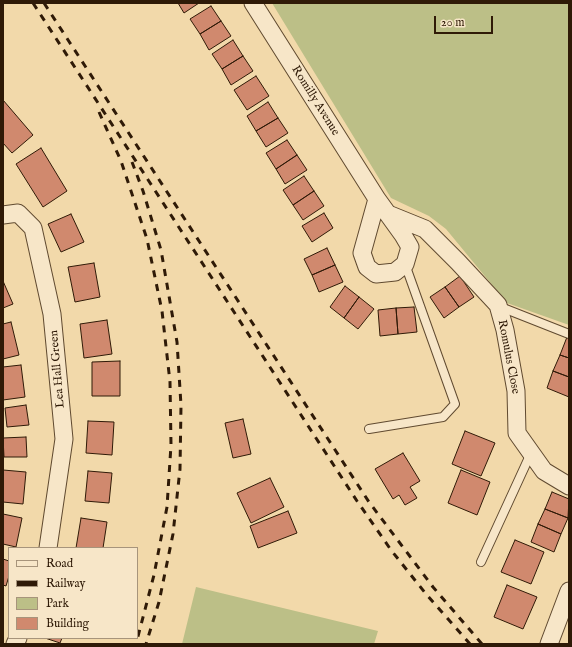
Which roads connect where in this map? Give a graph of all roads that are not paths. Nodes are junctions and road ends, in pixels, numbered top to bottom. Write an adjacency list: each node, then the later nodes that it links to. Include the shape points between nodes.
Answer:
1 (253, 3): 2 (street, Romilly Avenue)
2 (382, 206): 4 (street, Romilly Avenue, via 410,247); 4 (street, via 362,253 367,268 376,274 395,272); 5 (street, Romulus Close, via 425,229)
3 (3, 215): 10 (street, Lea Hall Green, via 18,213 33,228 52,314 64,438)
4 (405, 264): 7 (lane, via 455,404 443,417)
5 (498, 305): 6 (lane); 8 (street, Romulus Close, via 516,390 517,433)
6 (569, 334)
7 (369, 429)
8 (531, 452): 9 (street, Romulus Close, via 544,471); 11 (lane)
9 (569, 486)
10 (48, 547)
11 (481, 562)
12 (569, 591): 13 (street)
13 (550, 644)

